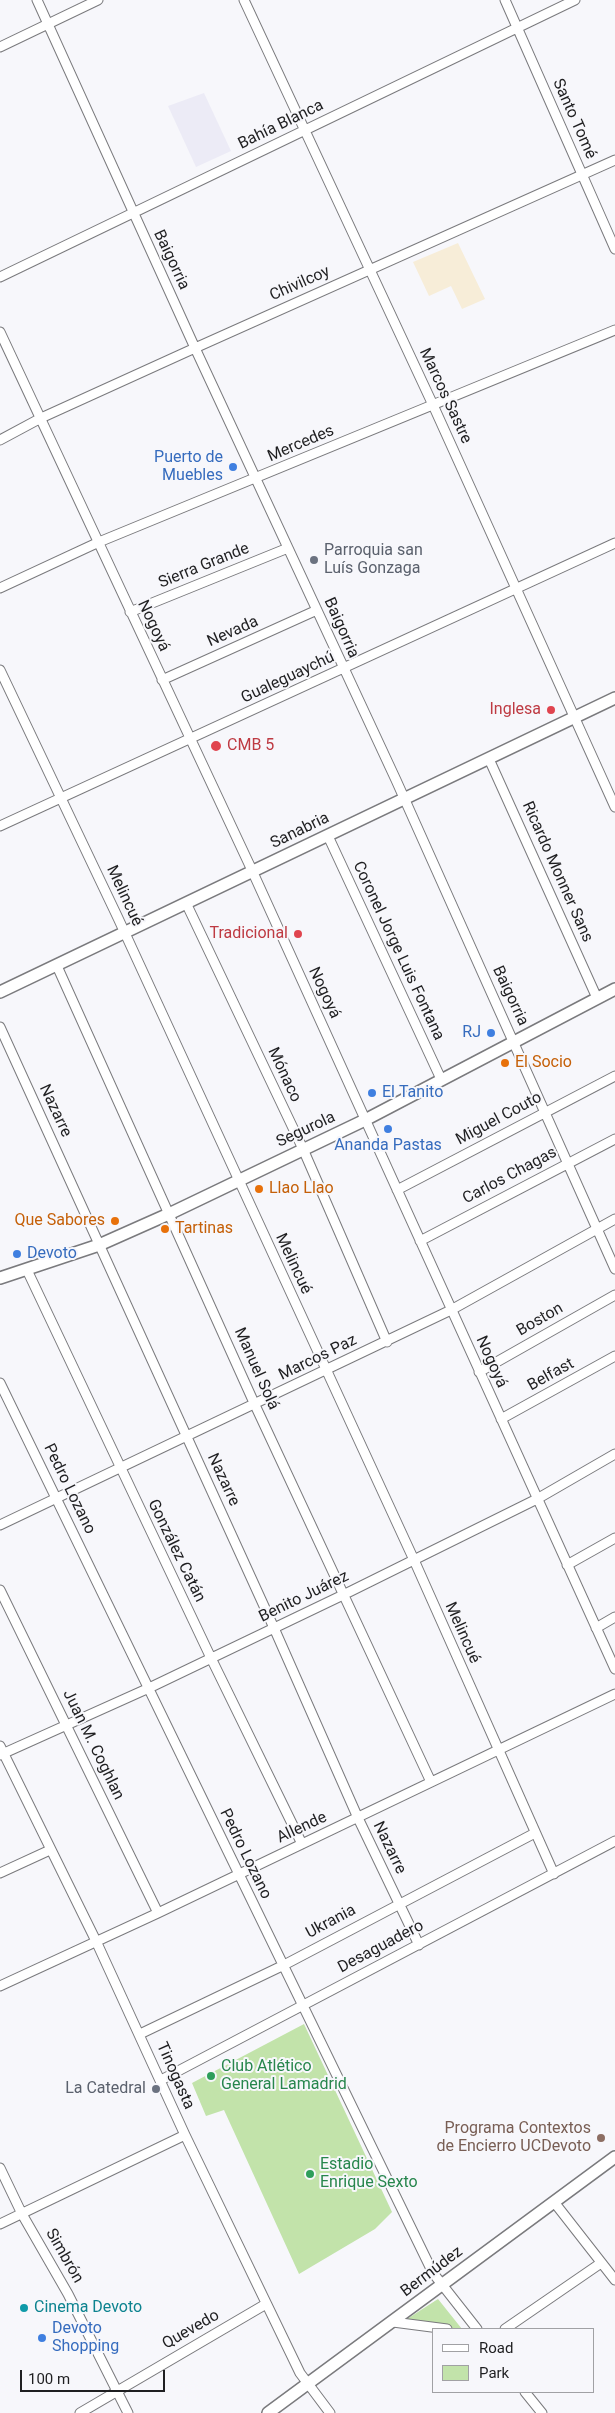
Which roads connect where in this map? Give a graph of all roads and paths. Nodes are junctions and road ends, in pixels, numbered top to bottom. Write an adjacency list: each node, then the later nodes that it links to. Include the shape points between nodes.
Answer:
1 (37, 0): 6 (street, Baigorria)
2 (98, 0): 6 (street)
3 (244, 0): 9 (street, Marcos Sastre)
4 (505, 0): 7 (street, Santo Tomé)
5 (575, 0): 7 (street, Bahía Blanca)
6 (47, 24): 8 (street); 12 (street, Baigorria)
7 (517, 27): 9 (street, Bahía Blanca); 11 (street, Santo Tomé)
8 (0, 47)
9 (304, 130): 12 (street, Bahía Blanca); 14 (street, Marcos Sastre)
10 (615, 160): 11 (street, Chivilcoy)
11 (582, 175): 13 (street, Santo Tomé); 14 (street, Chivilcoy)
12 (133, 213): 15 (street, Bahía Blanca); 18 (street, Baigorria)
13 (615, 249)
14 (370, 270): 18 (street, Chivilcoy); 19 (street, Marcos Sastre)
15 (0, 277)
16 (615, 330): 19 (street, Mercedes)
17 (0, 332): 20 (street, Nogoyá)
18 (195, 348): 20 (street, Chivilcoy); 22 (street, Baigorria)
19 (433, 406): 22 (street, Mercedes); 27 (street, Marcos Sastre)
20 (41, 418): 21 (street, Chivilcoy); 23 (street, Nogoyá)
21 (0, 440)
22 (257, 479): 23 (street, Mercedes); 25 (street, Baigorria)
23 (99, 542): 26 (street, Mercedes); 29 (street, Nogoyá)
24 (615, 543): 27 (street, Gualeguaychú)
25 (288, 548): 28 (street, Baigorria); 29 (street, Sierra Grande)
26 (0, 588)
27 (516, 589): 30 (street, Gualeguaychú); 34 (street, Marcos Sastre)
28 (317, 610): 30 (street, Baigorria); 32 (street, Nevada)
29 (130, 612): 32 (street, Nogoyá)
30 (343, 669): 35 (street, Gualeguaychú); 38 (street, Baigorria)
31 (0, 670): 37 (street, Melincué)
32 (162, 680): 35 (street, Nogoyá)
33 (615, 698): 34 (street, Sanabria)
34 (576, 717): 36 (street, Sanabria); 39 (street, Marcos Sastre)
35 (191, 740): 37 (street, Gualeguaychú); 42 (street, Nogoyá)
36 (490, 759): 38 (street, Sanabria); 48 (street, Ricardo Monner Sans)
37 (62, 799): 40 (street, Gualeguaychú); 44 (street, Melincué)
38 (404, 799): 41 (street, Sanabria); 50 (street, Baigorria)
39 (615, 807)
40 (0, 826)
41 (328, 836): 42 (street, Sanabria); 52 (street, Coronel Jorge Luis Fontana)
42 (252, 872): 43 (street, Sanabria); 54 (street, Nogoyá)
43 (187, 905): 44 (street, Sanabria); 56 (street, Mónaco)
44 (125, 934): 45 (street, Sanabria); 58 (street, Melincué)
45 (58, 966): 47 (street, Sanabria); 60 (street, Manuel Solá)
46 (615, 988): 48 (street, Segurola)
47 (0, 992)
48 (597, 998): 50 (street, Segurola)
49 (0, 1027): 64 (street, Nazarre)
50 (514, 1041): 52 (street, Segurola); 53 (street, Baigorria)
51 (615, 1076): 53 (street, Miguel Couto)
52 (441, 1079): 54 (street, Segurola)
53 (545, 1112): 57 (street, Baigorria); 59 (street, Miguel Couto)
54 (365, 1120): 56 (street, Segurola); 59 (street, Nogoyá)
55 (615, 1138): 57 (street, Carlos Chagas)
56 (303, 1149): 58 (street, Segurola); 70 (street, Mónaco)
57 (568, 1163): 62 (street, Baigorria); 63 (street, Carlos Chagas)
58 (238, 1180): 60 (street, Segurola); 72 (street, Melincué)
59 (397, 1190): 63 (street, Nogoyá)
60 (171, 1213): 64 (street, Segurola); 75 (street, Manuel Solá)
61 (615, 1219): 62 (street, Marcos Paz)
62 (597, 1229): 65 (street, Baigorria); 69 (street, Marcos Paz)
63 (420, 1240): 69 (street, Nogoyá)
64 (100, 1245): 66 (street, Segurola); 77 (street, Nazarre)
65 (615, 1269)
66 (27, 1270): 67 (street, Segurola); 79 (street, González Catán)
67 (0, 1278)
68 (615, 1295): 73 (street, Boston)
69 (452, 1310): 70 (street, Marcos Paz); 73 (street, Nogoyá)
70 (387, 1342): 72 (street, Marcos Paz)
71 (615, 1356): 76 (street, Belfast)
72 (326, 1371): 75 (street, Marcos Paz); 84 (street, Melincué)
73 (479, 1372): 76 (street, Nogoyá)
74 (0, 1382): 80 (street, Pedro Lozano)
75 (256, 1404): 77 (street, Marcos Paz); 87 (street, Manuel Solá)
76 (501, 1419): 81 (street, Nogoyá)
77 (187, 1437): 79 (street, Marcos Paz); 89 (street, Nazarre)
78 (615, 1454): 81 (street, Benito Juárez)
79 (120, 1469): 80 (street, Marcos Paz); 91 (street, González Catán)
80 (56, 1498): 82 (street, Marcos Paz); 93 (street, Pedro Lozano)
81 (536, 1499): 84 (street, Benito Juárez); 85 (street, Nogoyá)
82 (0, 1525)
83 (615, 1538): 85 (street)
84 (414, 1560): 87 (street, Benito Juárez); 97 (street, Melincué)
85 (566, 1565): 90 (street, Nogoyá)
86 (0, 1590): 95 (street, Juan M. Coghlan)
87 (343, 1595): 89 (street, Benito Juárez); 98 (street, Manuel Solá)
88 (615, 1617): 90 (street)
89 (274, 1628): 91 (street, Benito Juárez); 99 (street, Nazarre)
90 (596, 1628): 92 (street, Nogoyá)
91 (211, 1658): 93 (street, Benito Juárez); 102 (street, González Catán)
92 (615, 1669)
93 (149, 1688): 95 (street, Benito Juárez); 106 (street, Pedro Lozano)
94 (615, 1694): 97 (street, Allende)
95 (66, 1724): 96 (street, Benito Juárez); 108 (street, Juan M. Coghlan)
96 (1, 1752): 103 (street, Tinogasta)
97 (498, 1752): 98 (street, Allende); 100 (street, Melincué)
98 (431, 1782): 99 (street, Allende)
99 (358, 1818): 102 (street, Allende); 107 (street, Nazarre)
100 (535, 1833): 105 (street, Melincué); 107 (street, Ukrania)
101 (615, 1841): 105 (street, Desaguadero)
102 (302, 1844): 106 (street, Allende)
103 (50, 1850): 104 (street); 109 (street, Tinogasta)
104 (0, 1873)
105 (554, 1874): 110 (street, Desaguadero)
106 (238, 1875): 108 (street, Allende); 111 (street, Pedro Lozano)
107 (399, 1903): 110 (street, Nazarre); 111 (street, Ukrania)
108 (158, 1913): 109 (street, Allende)
109 (96, 1941): 112 (street, Allende); 114 (street, Tinogasta)
110 (418, 1945): 113 (street, Desaguadero)
111 (284, 1964): 113 (street, Pedro Lozano); 114 (street, Ukrania)
112 (0, 1986)
113 (304, 2005): 115 (street, Desaguadero); 124 (street, Pedro Lozano, via 432,2273)
114 (140, 2034): 115 (street, Tinogasta)
115 (160, 2080): 116 (street, Tinogasta)
116 (185, 2135): 120 (street); 125 (street, Tinogasta)
117 (615, 2157): 119 (street, Bermúdez)
118 (0, 2168): 120 (street, Simbrón)
119 (554, 2202): 122 (street); 124 (street, Bermúdez)
120 (22, 2214): 121 (street); 131 (street, Simbrón, via 68,2294)
121 (0, 2224)
122 (601, 2263): 123 (street); 129 (street)
123 (615, 2280)
124 (442, 2286): 126 (street, Bermúdez); 128 (street, Pedro Lozano)
125 (266, 2304): 130 (street, Tinogasta); 131 (street, Quevedo)
126 (393, 2322): 127 (street); 130 (street, Bermúdez)
127 (439, 2328)
128 (476, 2328)
129 (506, 2328)
130 (308, 2384): 135 (street, Bermúdez); 136 (street, Tinogasta)
131 (117, 2392): 133 (street, Quevedo); 134 (street, Simbrón)
132 (526, 2393): 137 (street)
133 (80, 2413)
134 (128, 2413)
135 (268, 2413)
136 (330, 2413)
137 (542, 2413)

